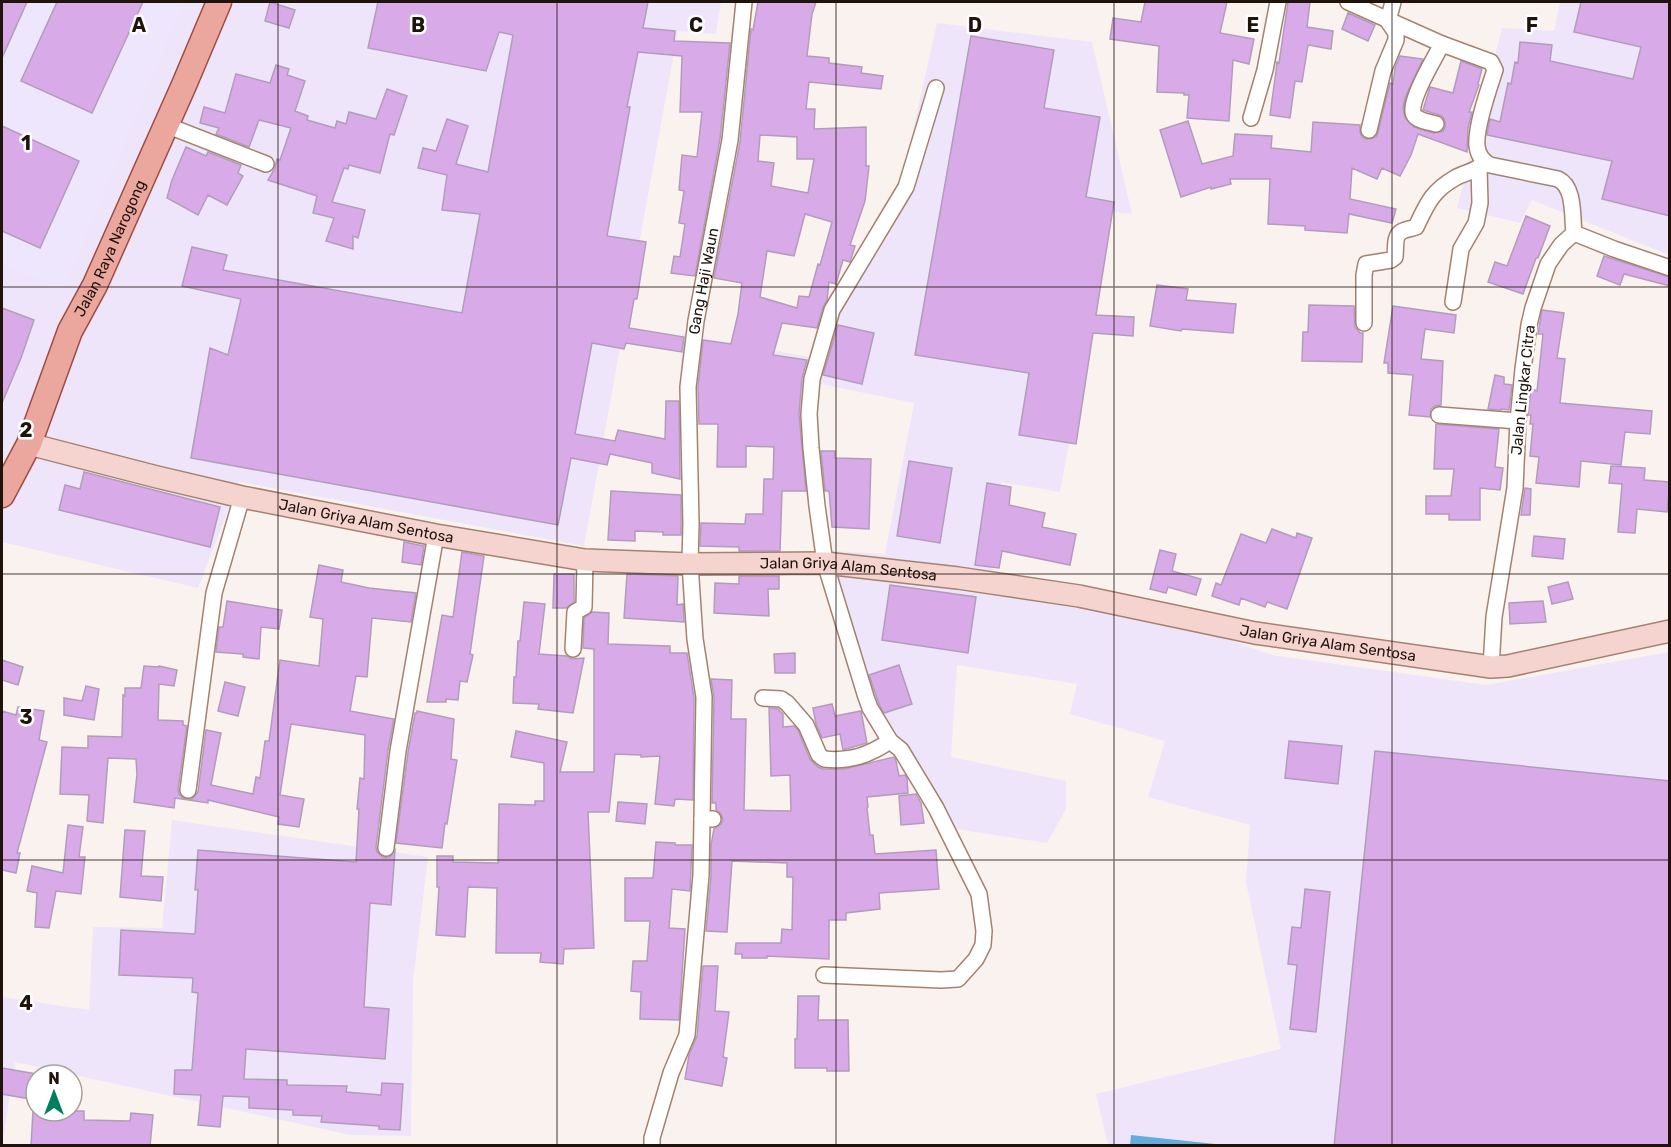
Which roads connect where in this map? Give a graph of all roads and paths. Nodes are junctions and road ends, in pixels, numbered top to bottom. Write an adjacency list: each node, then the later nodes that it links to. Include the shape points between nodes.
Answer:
1 (219, 2): 11 (main road, Jalan Raya Narogong)
2 (744, 2): 27 (street, Gang Haji Waun, via 730,140 696,321 688,387)
3 (1278, 2): 9 (street)
4 (1348, 2): 6 (street)
5 (1393, 2): 6 (street)
6 (1388, 21): 7 (street); 12 (street, via 1396,40 1383,71)
7 (1443, 44): 10 (street, via 1412,107 1418,119); 14 (street, via 1494,66 1478,134)
8 (936, 88): 26 (street, via 906,187 832,310 812,379 811,448)
9 (1251, 118)
10 (1436, 124)
11 (166, 125): 13 (street); 21 (main road, Jalan Raya Narogong, via 95,285 70,331)
12 (1369, 130)
13 (266, 164)
14 (1481, 165): 15 (street, via 1562,181 1570,195); 17 (street, via 1476,224 1461,249); 18 (street, via 1436,190 1416,227 1402,230 1397,236 1395,257 1366,264)
15 (1574, 232): 16 (street); 20 (street, Jalan Lingkar Citra, via 1548,264 1533,309)
16 (1670, 267)
17 (1453, 302)
18 (1364, 323)
19 (1439, 415): 20 (street)
20 (1518, 421): 30 (street, Jalan Lingkar Citra, via 1515,488 1494,617)
21 (29, 444): 22 (main road, Jalan Raya Narogong); 23 (street, Jalan Griya Alam Sentosa)
22 (2, 495)
23 (242, 497): 24 (street, Jalan Griya Alam Sentosa); 33 (street, via 214,593)
24 (436, 535): 25 (street, Jalan Griya Alam Sentosa); 34 (street, via 398,751)
25 (585, 560): 27 (street, Jalan Griya Alam Sentosa); 29 (street, via 584,607 575,612)
26 (825, 563): 27 (street, Jalan Griya Alam Sentosa); 30 (street, Jalan Griya Alam Sentosa, via 1079,596 1255,633); 32 (street, via 870,708)
27 (690, 564): 36 (street, Gang Haji Waun, via 704,697 708,819 687,1035 671,1072)
28 (1670, 631): 30 (street, Jalan Griya Alam Sentosa)
29 (573, 649)
30 (1491, 667)
31 (764, 698): 32 (street, via 788,703 806,725 824,759 860,757)
32 (890, 741): 35 (street, via 901,750 936,808 978,890 982,945 976,959 958,979)
33 (188, 790)
34 (386, 848)
35 (824, 975)
36 (652, 1146)

